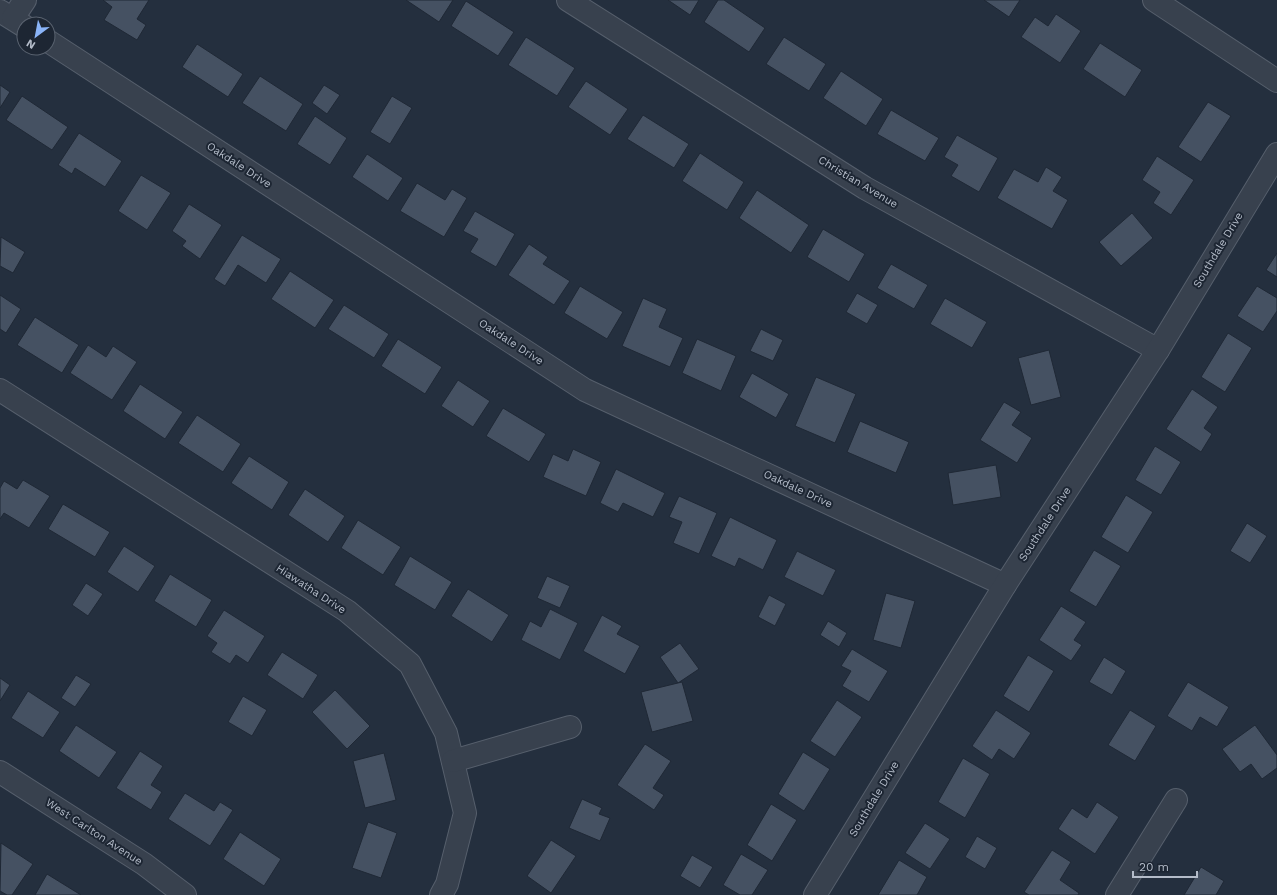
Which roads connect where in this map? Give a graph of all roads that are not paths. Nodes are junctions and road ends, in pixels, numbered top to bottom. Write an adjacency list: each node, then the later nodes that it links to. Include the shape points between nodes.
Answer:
1 (26, 0): 4 (street)
2 (568, 0): 8 (street, Christian Avenue, via 865,188)
3 (1159, 1): 6 (street)
4 (12, 18)
5 (56, 46): 10 (street, Oakdale Drive, via 585,390)
6 (1277, 81)
7 (1277, 154): 8 (street, Southdale Drive)
8 (1158, 350): 10 (street, Southdale Drive)
9 (0, 390): 12 (street, Hiawatha Drive, via 347,611 410,664 446,733)
10 (1005, 585): 17 (street, Southdale Drive)
11 (570, 727): 12 (street)
12 (453, 761): 16 (street, Hiawatha Drive, via 465,813)
13 (0, 772): 15 (street, West Carlton Avenue, via 144,864)
14 (1176, 800): 18 (street)
15 (185, 895)
16 (442, 895)
17 (815, 895)
18 (1117, 895)

